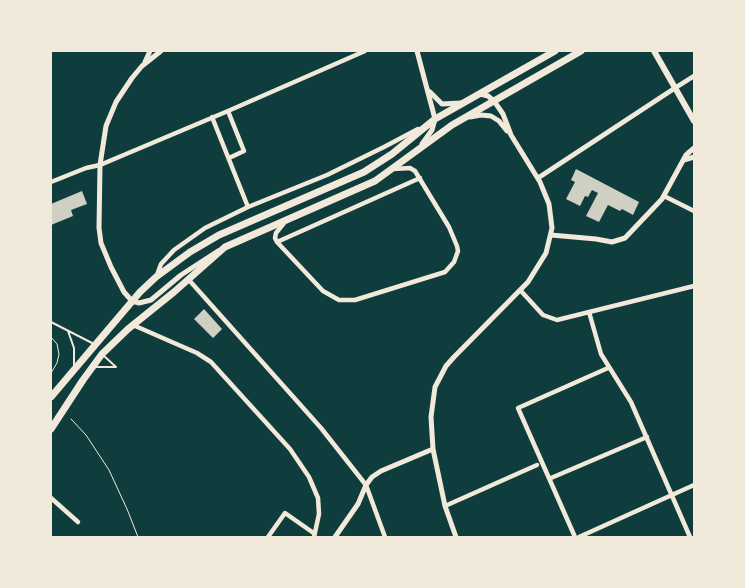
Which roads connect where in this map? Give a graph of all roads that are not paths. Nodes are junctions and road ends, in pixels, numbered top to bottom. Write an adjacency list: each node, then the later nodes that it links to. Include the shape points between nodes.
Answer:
1 (150, 51): 8 (street)
2 (161, 51): 8 (street)
3 (365, 51): 15 (street)
4 (417, 51): 11 (street)
5 (555, 51): 12 (main road)
6 (581, 51): 13 (main road)
7 (654, 51): 10 (main road)
8 (142, 66): 27 (street, via 113,108 105,131)
9 (694, 76): 10 (street)
10 (675, 88): 19 (main road); 30 (street)
11 (428, 90): 14 (street, via 444,104); 17 (street)
12 (479, 94): 13 (street); 14 (main road)
13 (494, 100): 18 (main road); 21 (street)
14 (465, 102): 17 (main road)
15 (228, 111): 16 (street); 25 (street, via 244,151)
16 (212, 117): 25 (street); 27 (street)
17 (435, 119): 20 (main road); 23 (street, via 432,130)
18 (459, 121): 21 (street, via 488,115); 23 (main road)
19 (694, 121)
20 (426, 125): 33 (street, via 341,168); 39 (main road, via 392,154 364,172 219,235)
21 (511, 135): 30 (street)
22 (694, 148): 26 (street)
23 (415, 153): 28 (main road)
24 (694, 157): 26 (street)
25 (229, 158): 33 (street)
26 (683, 160): 32 (street)
27 (100, 164): 31 (street); 43 (street, via 101,242 121,289)
28 (393, 169): 29 (street, via 412,168); 35 (main road, via 369,184)
29 (420, 178): 37 (street); 37 (street, via 457,246 454,262 442,273 344,301 323,291)
30 (538, 178): 36 (street, via 549,204)
31 (51, 182)
32 (664, 196): 34 (street); 36 (street, via 626,238 612,242)
33 (248, 207): 39 (street, via 210,225 188,240 161,264)
34 (694, 211)
35 (288, 220): 37 (street, via 276,233); 38 (main road)
36 (551, 235): 42 (street, via 543,260)
37 (277, 242)
38 (225, 247): 40 (main road); 43 (street, via 181,275 151,300 139,304)
39 (156, 277): 43 (main road)
40 (188, 280): 46 (main road); 59 (street, via 321,428)
41 (694, 286): 44 (street)
42 (521, 291): 44 (street, via 551,319); 56 (street, via 454,356 441,375 431,405)
43 (132, 301): 48 (main road)
44 (589, 312): 51 (street)
45 (51, 322): 47 (lane)
46 (133, 325): 49 (main road); 65 (street, via 211,362 271,426 313,484 319,511)
47 (68, 331): 48 (lane); 52 (lane, via 75,351)
48 (96, 345): 52 (main road)
49 (102, 354): 50 (main road); 50 (lane, via 116,367)
50 (92, 367): 54 (main road)
51 (608, 368): 55 (street, via 629,398); 58 (street, via 518,408)
52 (74, 372): 53 (main road)
53 (51, 397)
54 (51, 429)
55 (647, 437): 58 (street); 61 (street)
56 (433, 449): 59 (street, via 378,472); 63 (street)
57 (537, 465): 63 (street)
58 (551, 478): 70 (street)
59 (366, 485): 67 (street, via 358,504); 68 (street)
60 (694, 485): 61 (street)
61 (672, 495): 70 (street); 71 (street)
62 (51, 498): 64 (street)
63 (445, 506): 69 (street)
64 (78, 522)
65 (315, 535): 66 (street, via 285,513)
66 (268, 537)
67 (335, 537)
68 (384, 537)
69 (456, 537)
70 (577, 537)
71 (690, 537)

